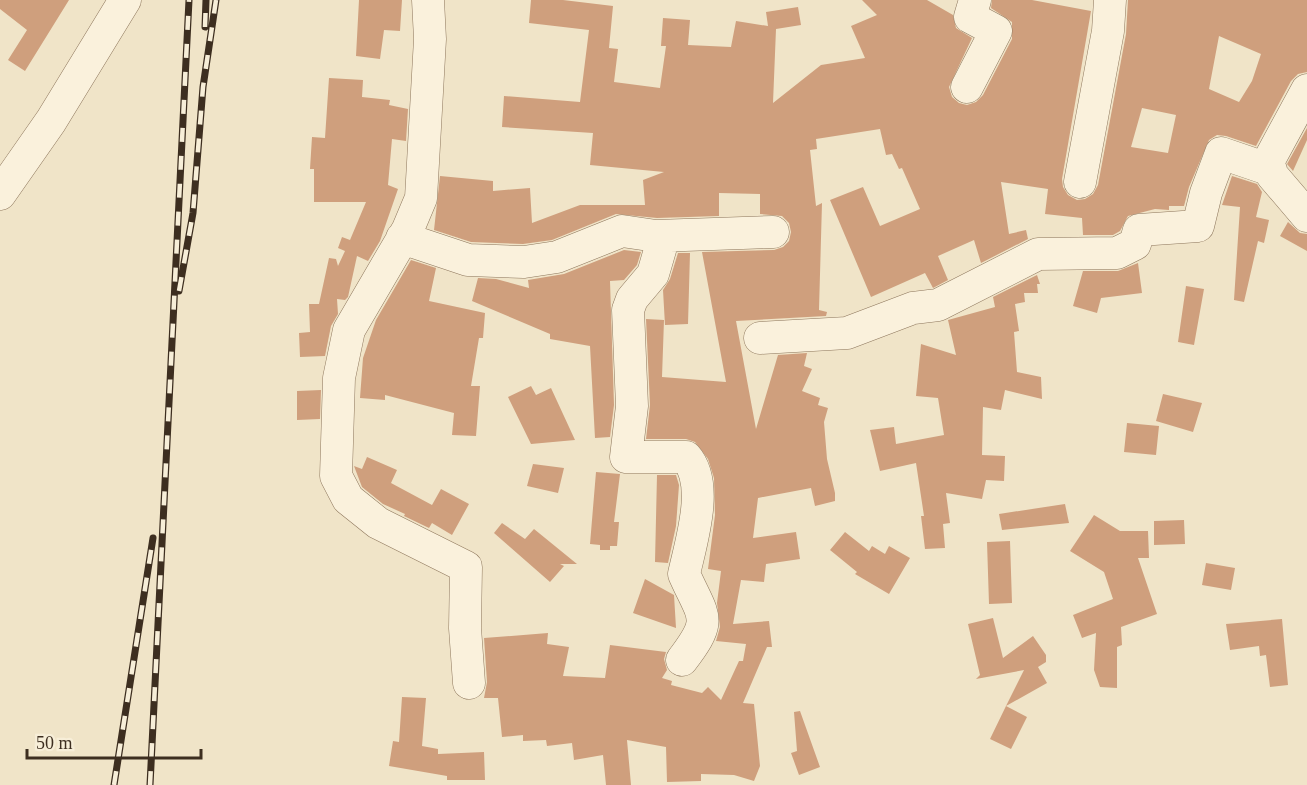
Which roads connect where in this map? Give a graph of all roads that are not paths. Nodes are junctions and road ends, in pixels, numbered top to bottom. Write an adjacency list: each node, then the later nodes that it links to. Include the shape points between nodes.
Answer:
1 (125, 0): 9 (street, via 51,121)
2 (428, 0): 13 (street, via 430,39 421,198)
3 (975, 0): 5 (street, via 970,17 996,31)
4 (1110, 0): 8 (street, via 1108,31)
5 (968, 87)
6 (1307, 90): 7 (street, via 1268,162)
7 (1270, 170): 10 (street, via 1286,195); 14 (street, via 1221,153 1198,226 1139,230 1135,244 1117,253 1038,254 938,305 913,308 847,333)
8 (1080, 182)
9 (0, 194)
10 (1307, 216)
11 (773, 232): 12 (street)
12 (664, 236): 13 (street, via 622,231 557,257 524,262 468,260); 15 (street, via 653,274 628,310 632,406 626,457 686,457 694,466 695,525 684,574 704,623 700,636)
13 (402, 238): 16 (street, via 349,330 339,378 336,476 348,499 378,523 466,567)
14 (760, 338)
15 (682, 660)
16 (469, 683)

